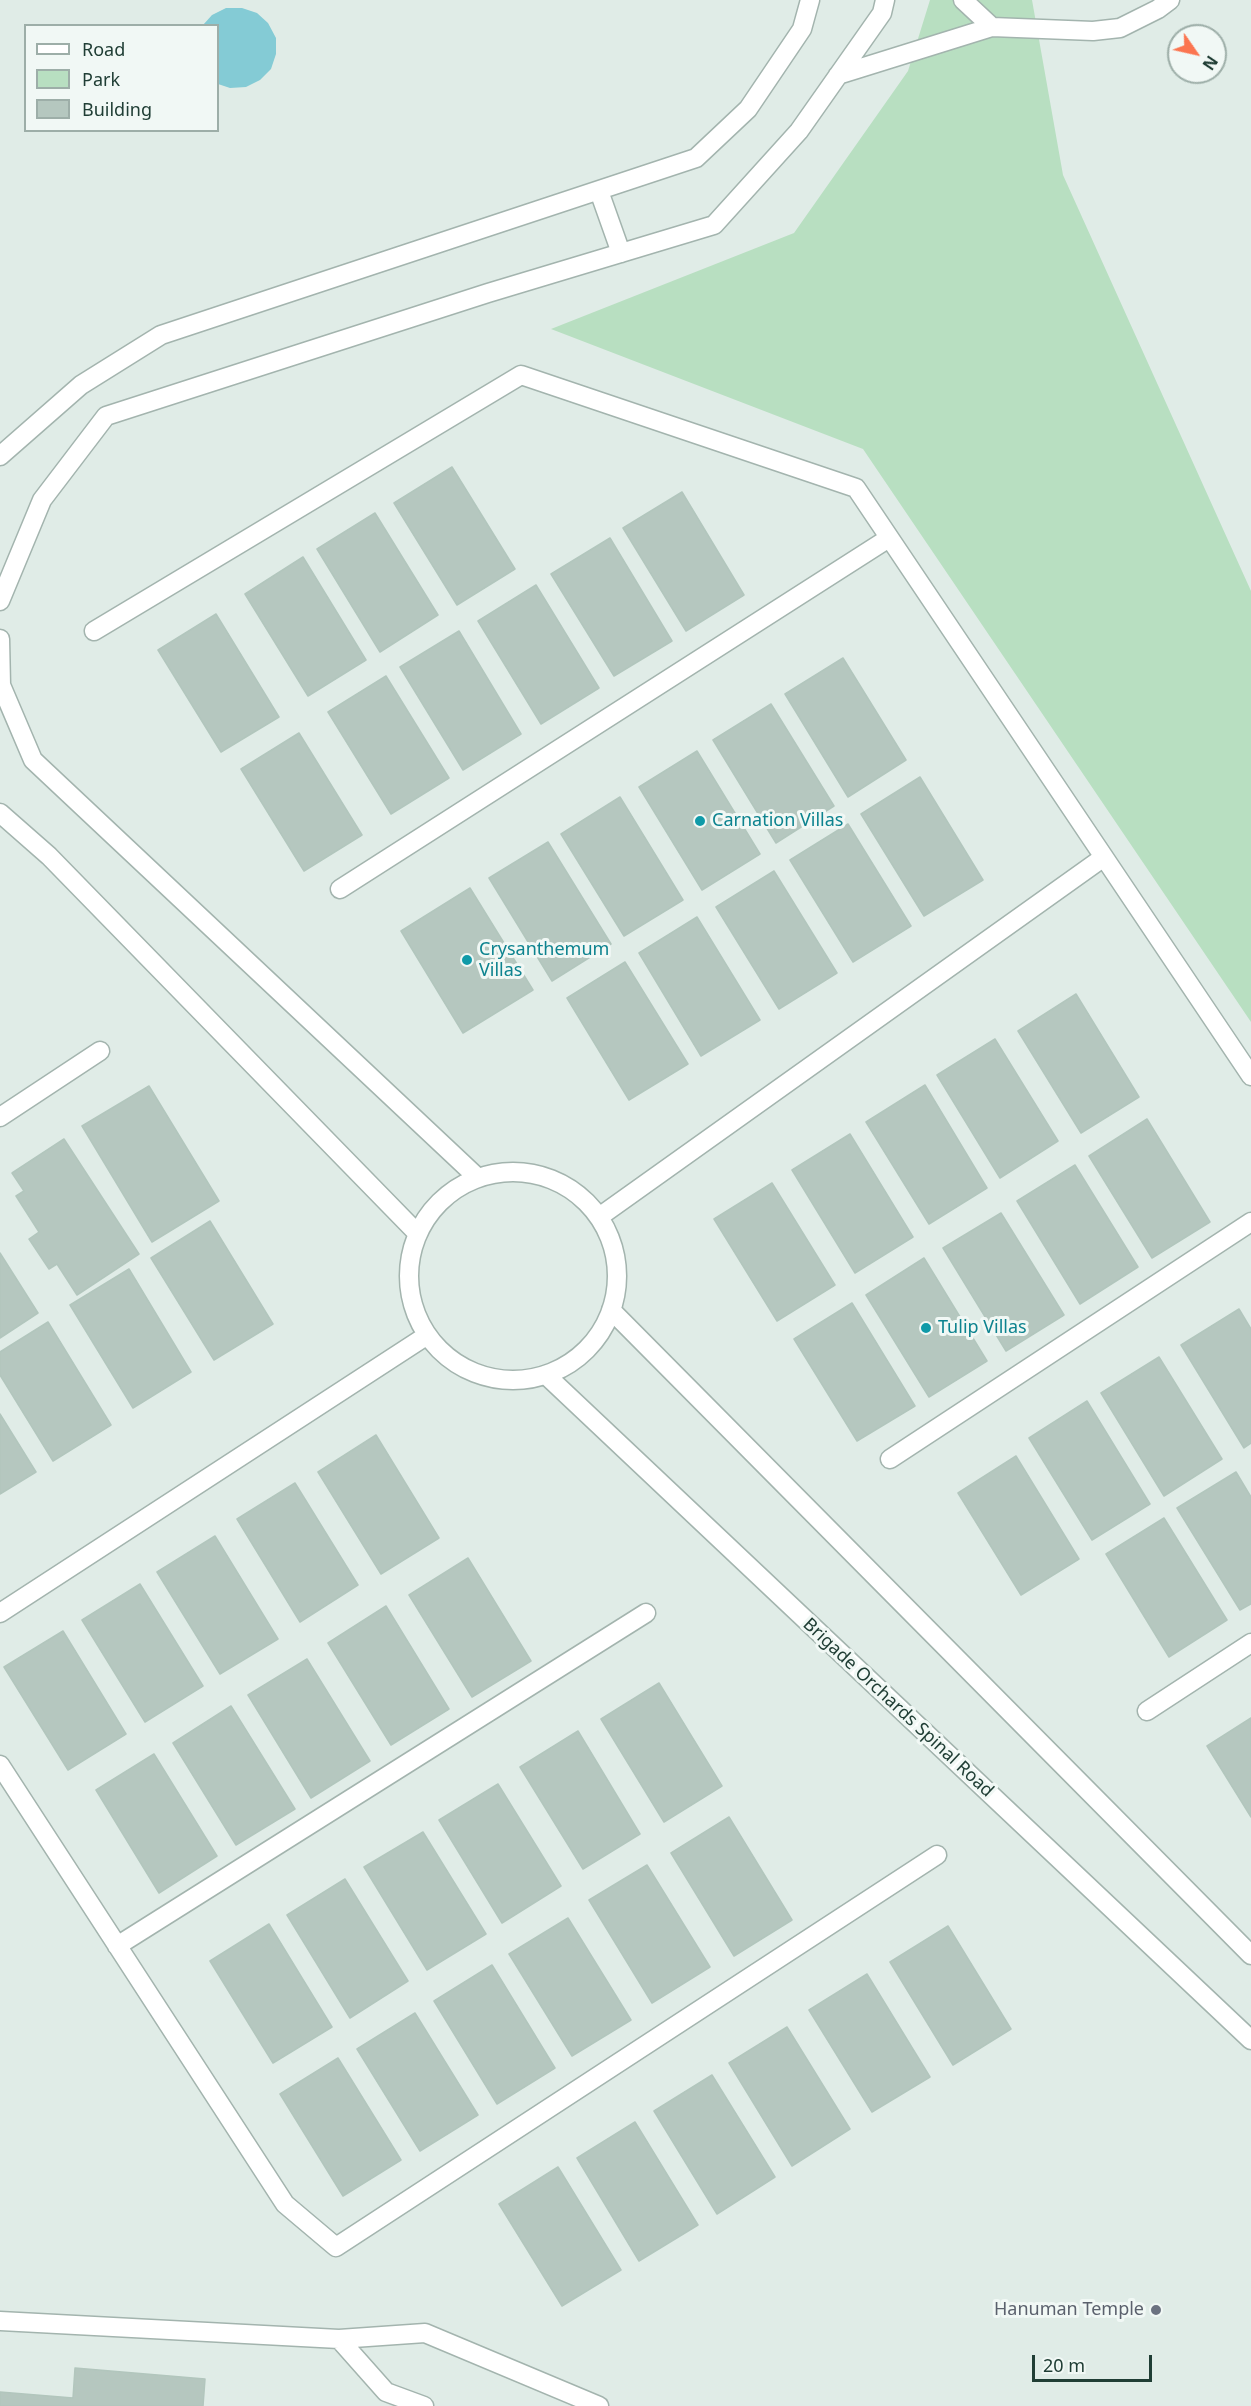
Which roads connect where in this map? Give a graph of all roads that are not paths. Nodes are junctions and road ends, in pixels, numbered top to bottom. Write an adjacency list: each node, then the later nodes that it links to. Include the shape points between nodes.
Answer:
1 (810, 0): 7 (street, via 802,29 748,109 696,158)
2 (885, 0): 6 (street, via 882,13)
3 (963, 0): 5 (street)
4 (1170, 0): 5 (street, via 1120,28 1093,31)
5 (992, 27): 6 (street)
6 (838, 75): 8 (street, via 799,130 714,225)
7 (599, 190): 8 (street); 9 (street, via 161,335 81,385)
8 (621, 253): 11 (street, via 106,416 42,500)
9 (0, 456)
10 (889, 538): 12 (street, via 856,488 521,375); 15 (street); 16 (street)
11 (0, 601)
12 (94, 631)
13 (0, 639): 20 (street, via 1,685 33,760)
14 (0, 813): 23 (street, via 49,856)
15 (1104, 857): 18 (street); 21 (street)
16 (340, 889)
17 (100, 1051): 19 (street)
18 (1251, 1076)
19 (0, 1117)
20 (478, 1178): 21 (street, via 511,1172 545,1177 575,1192); 23 (street, via 453,1191 432,1210)
21 (599, 1217): 24 (street, via 613,1247 617,1279)
22 (1251, 1222): 27 (street)
23 (417, 1234): 25 (street, via 409,1269 412,1304)
24 (611, 1310): 26 (street, via 596,1338 574,1361); 35 (street)
25 (426, 1336): 26 (street, via 450,1360 479,1376 512,1381); 28 (street)
26 (546, 1375): 36 (street, Brigade Orchards Spinal Road)
27 (890, 1460)
28 (0, 1613)
29 (646, 1613): 34 (street)
30 (1251, 1643): 31 (street)
31 (1147, 1711)
32 (0, 1765): 34 (street)
33 (937, 1854): 34 (street, via 336,2247 285,2204)
34 (117, 1946)
35 (1251, 1955)
36 (1251, 2040)
37 (0, 2321): 38 (street)
38 (339, 2339): 39 (street, via 386,2392); 40 (street, via 425,2333)
39 (424, 2406)
40 (599, 2406)

